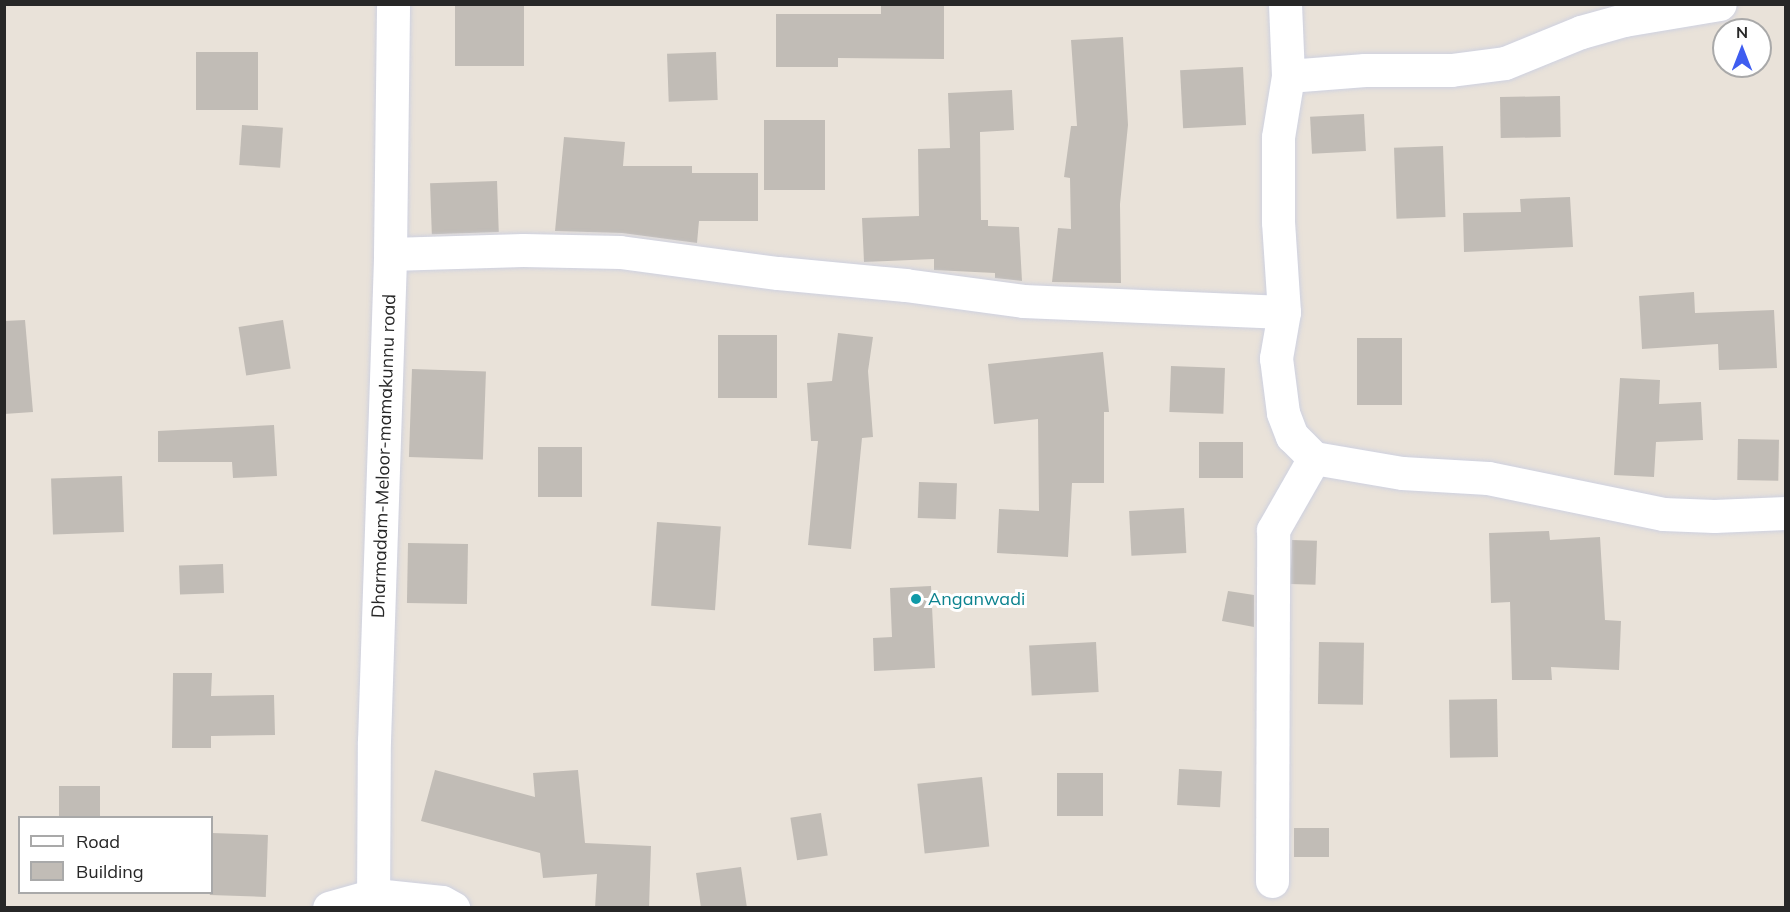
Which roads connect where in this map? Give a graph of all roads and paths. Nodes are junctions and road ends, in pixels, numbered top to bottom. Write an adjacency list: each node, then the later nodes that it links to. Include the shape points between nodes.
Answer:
1 (393, 4): 6 (street, Dharmadam-Meloor-mamakunnu road)
2 (1285, 4): 5 (street)
3 (1720, 4): 4 (street)
4 (1624, 12): 5 (street, via 1504,63 1451,70 1365,70)
5 (1288, 76): 7 (street, via 1278,137)
6 (390, 254): 7 (street, via 620,252 1023,301); 11 (street, Dharmadam-Meloor-mamakunnu road, via 374,741)
7 (1284, 312): 8 (street, via 1276,358 1283,413 1292,436)
8 (1314, 458): 9 (street, via 1402,473 1488,478 1663,514); 10 (street, via 1273,530)
9 (1785, 513)
10 (1272, 881)
11 (374, 901): 12 (street); 13 (street, via 442,902)
12 (329, 908)
13 (453, 908)

